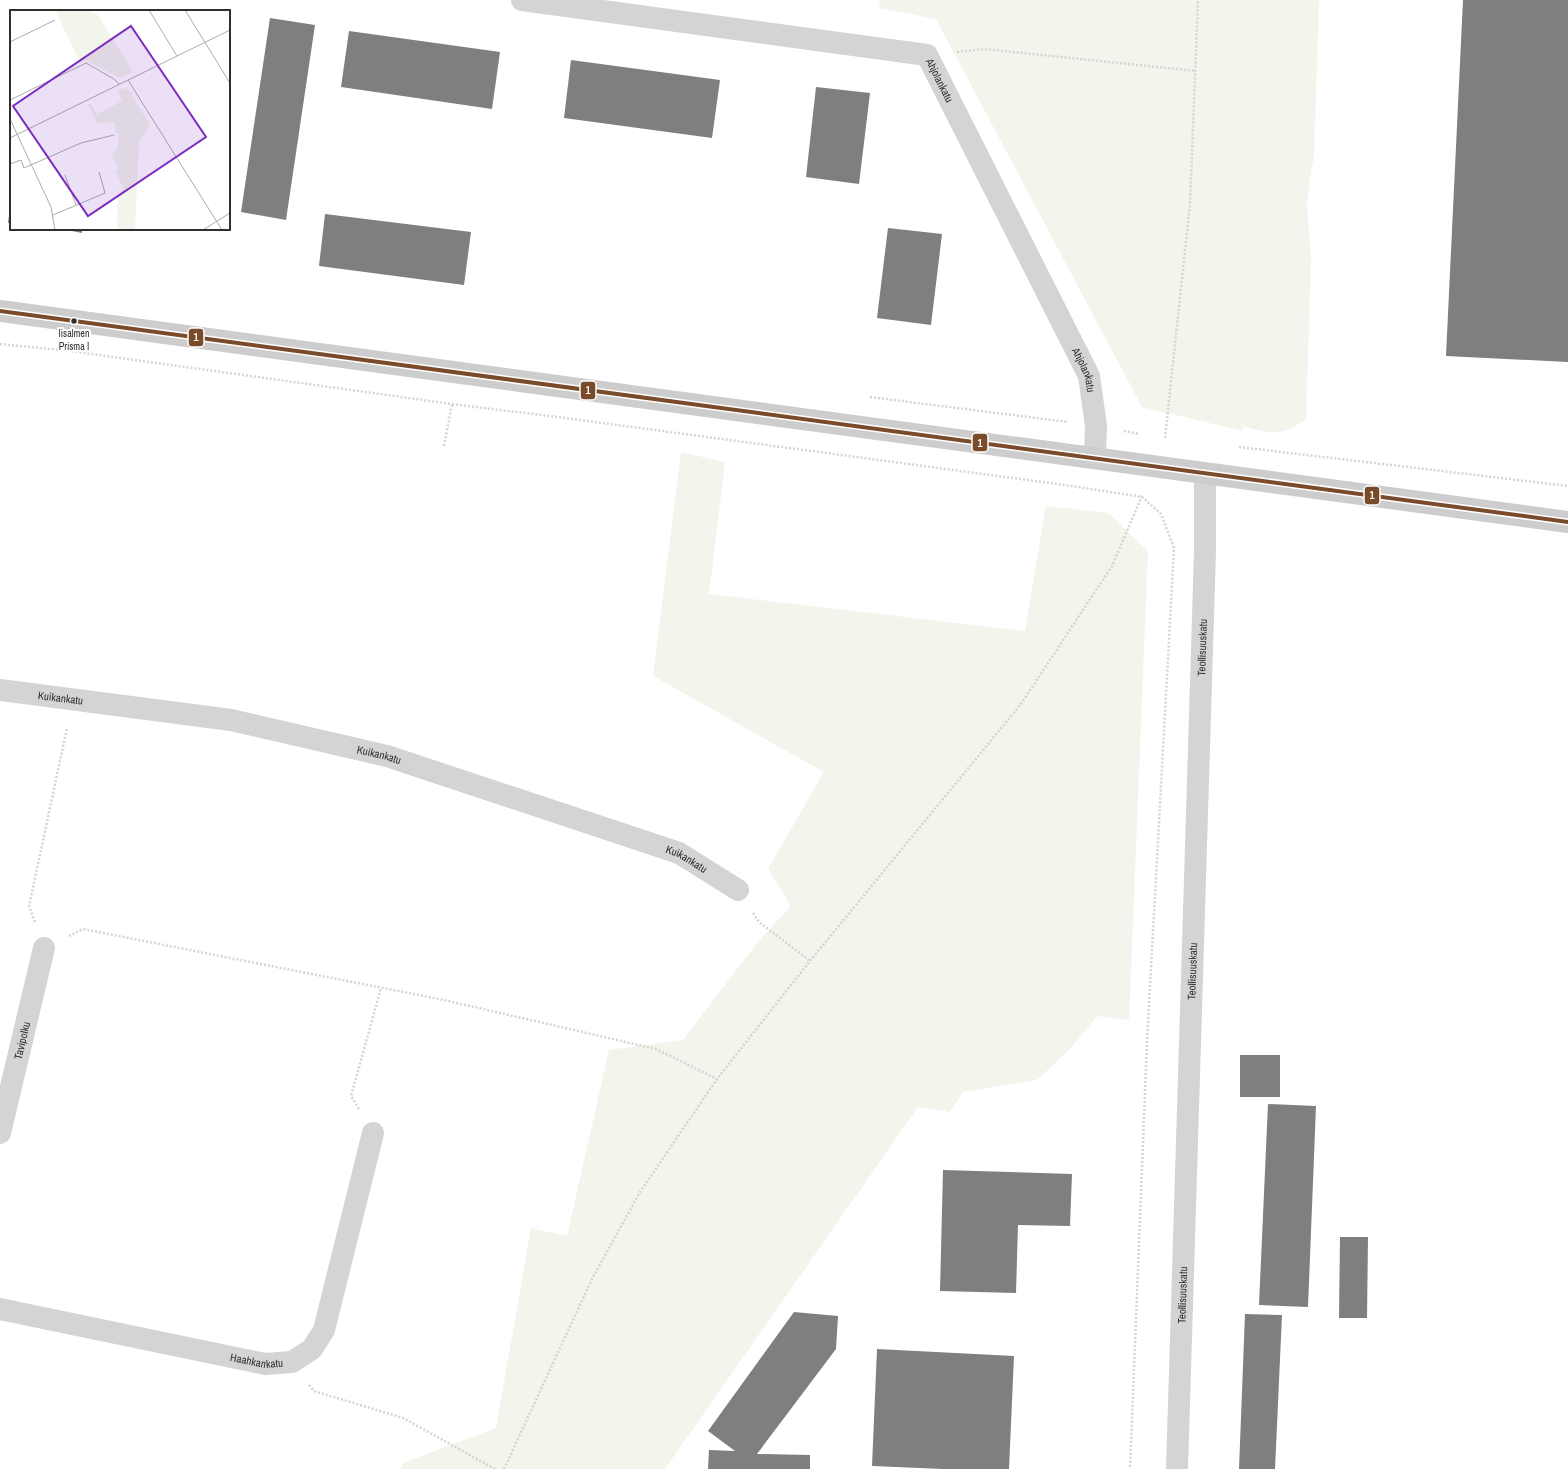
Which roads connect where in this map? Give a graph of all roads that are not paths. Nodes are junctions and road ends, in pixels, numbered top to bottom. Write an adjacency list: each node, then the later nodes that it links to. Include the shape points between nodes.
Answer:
1 (522, 0): 3 (street, Ahjolankatu, via 927,55 1089,376 1096,426)
2 (0, 311): 3 (street)
3 (1095, 457): 4 (street)
4 (1205, 474): 5 (street); 12 (street, Teollisuuskatu, via 1205,559)
5 (1568, 522)
6 (0, 690): 7 (street, Kuikankatu, via 231,720 387,756 680,853)
7 (738, 890)
8 (44, 948): 9 (street, Tavipolku)
9 (0, 1133)
10 (373, 1133): 11 (street, Haahkankatu, via 324,1330 312,1349 292,1362 265,1364)
11 (0, 1310)
12 (1177, 1469)

